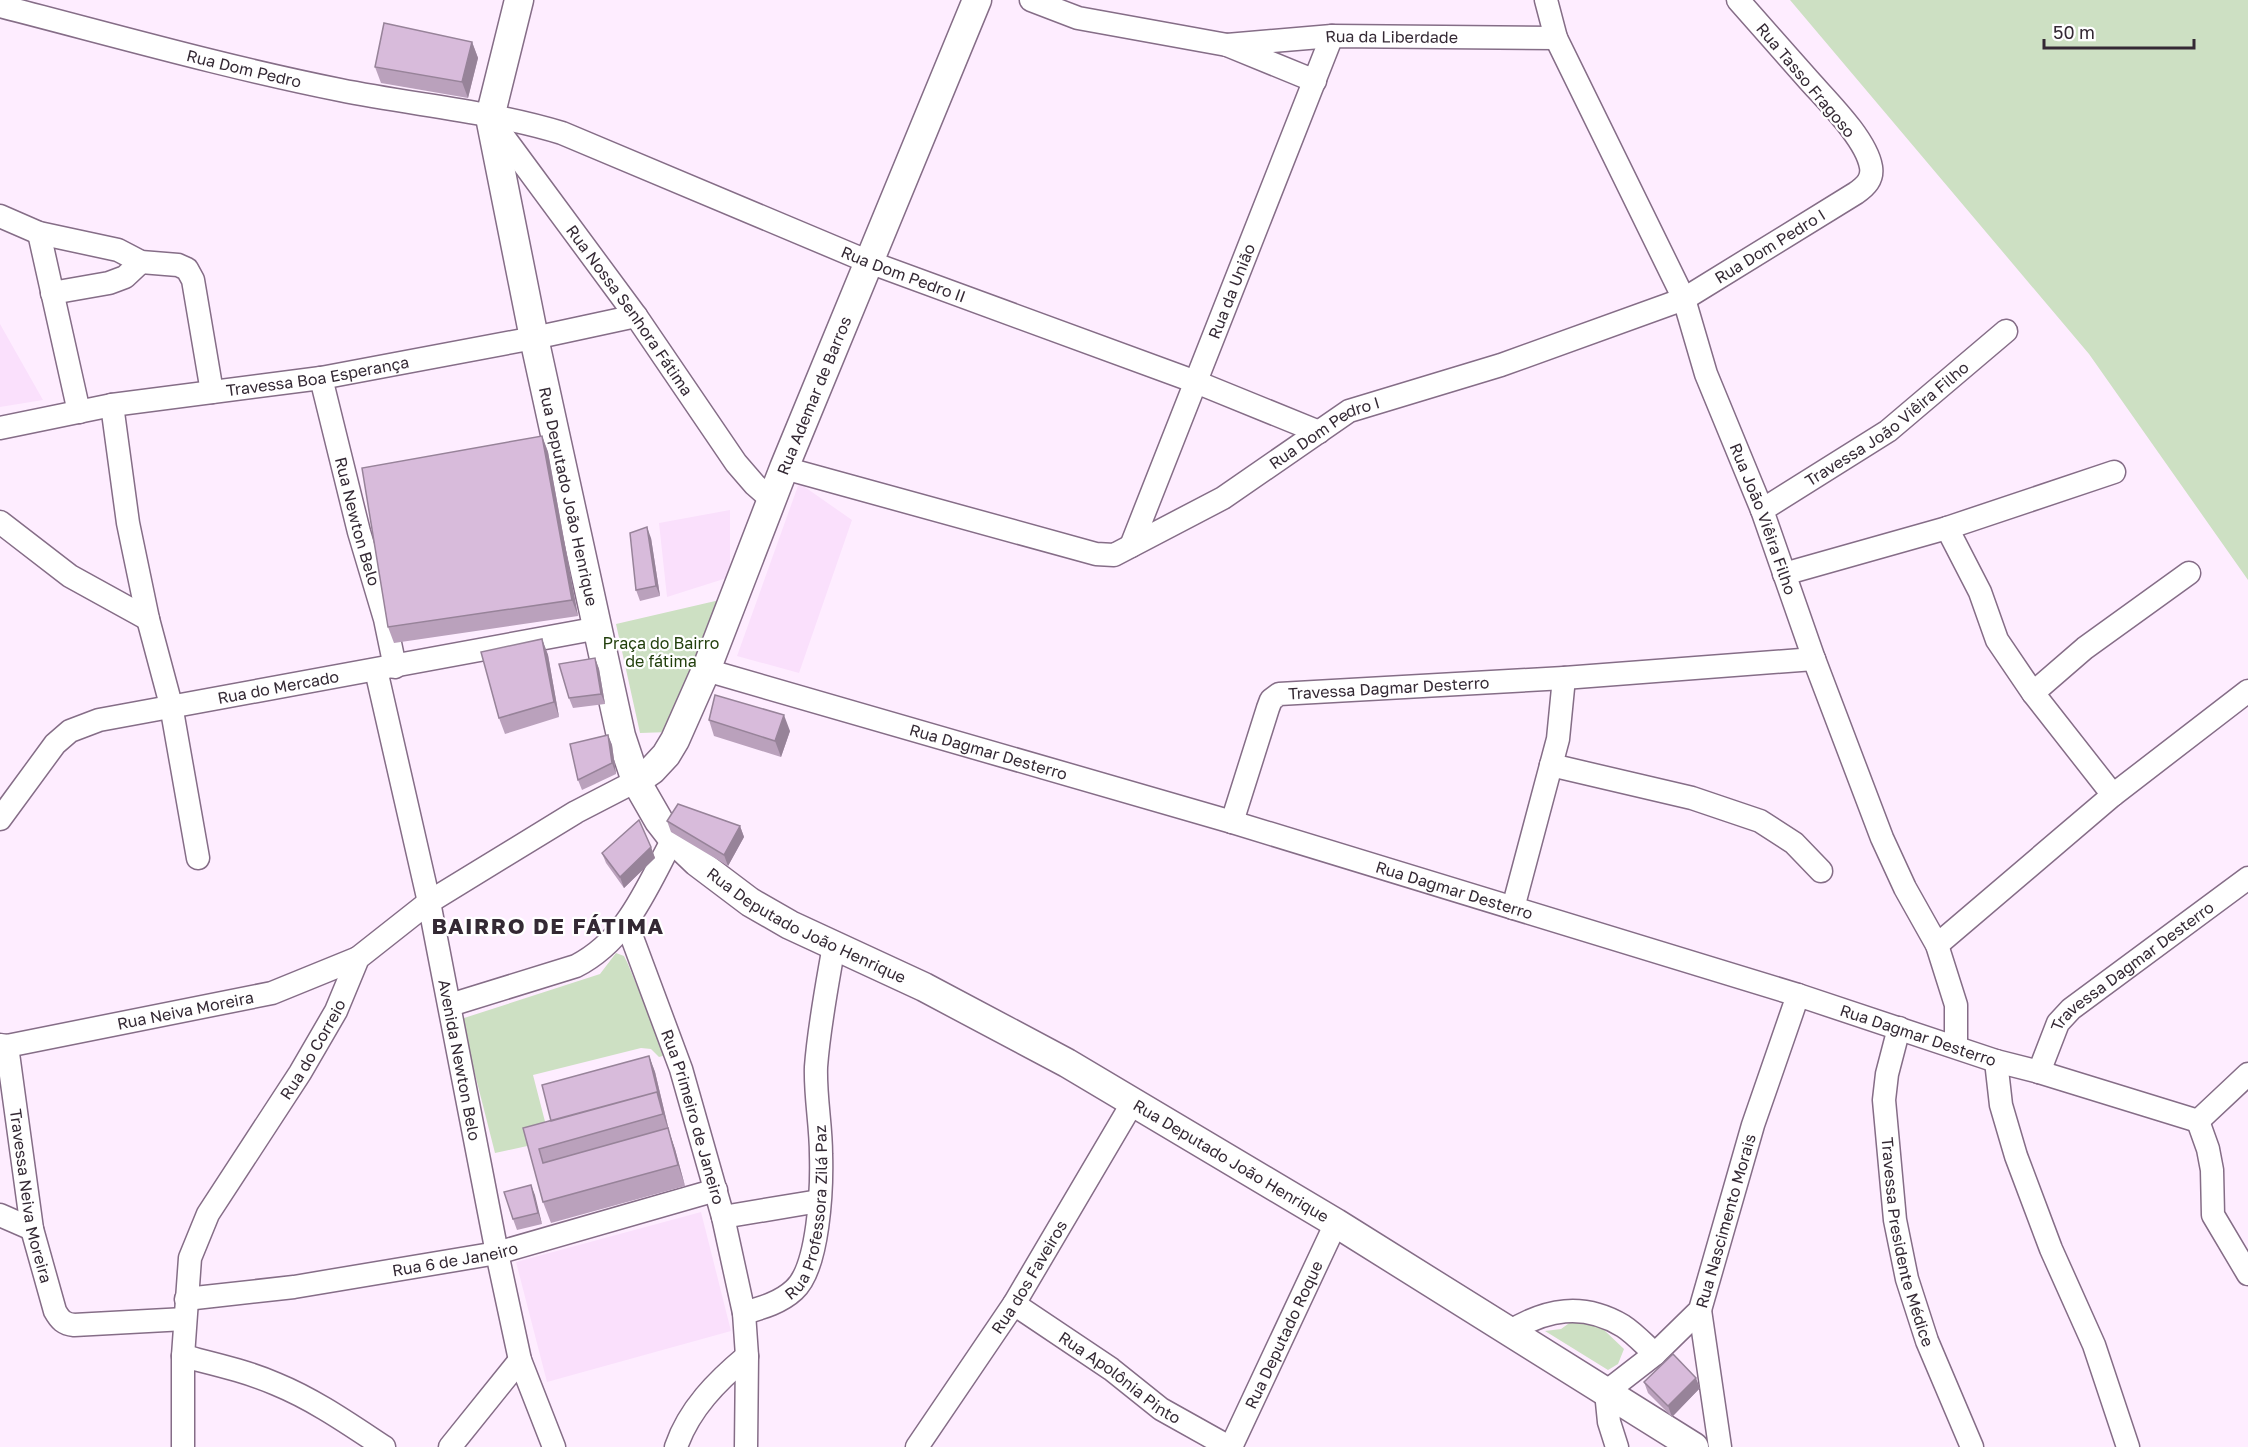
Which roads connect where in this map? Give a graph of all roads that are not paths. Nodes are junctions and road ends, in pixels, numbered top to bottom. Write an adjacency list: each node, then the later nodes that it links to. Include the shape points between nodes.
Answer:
1 (519, 0): 11 (main road, Rua Deputado João Henrique)
2 (977, 0): 16 (main road, Rua Ademar de Barros)
3 (1031, 0): 9 (street, Rua da Liberdade, via 1078,18)
4 (1546, 0): 8 (street, Rua João Viêira Filho)
5 (1738, 0): 12 (street, Rua Tasso Fragoso, via 1847,124 1867,156 1871,177)
6 (0, 6): 11 (street, Rua Dom Pedro, via 266,74)
7 (1332, 36): 8 (street, Rua da Liberdade); 9 (street, Rua da Liberdade); 10 (street, Rua da União)
8 (1556, 38): 18 (street, Rua João Viêira Filho)
9 (1227, 45): 10 (street, Rua da Liberdade)
10 (1315, 81): 23 (street, Rua da União)
11 (490, 117): 16 (street, Rua Dom Pedro II, via 562,133); 19 (street, Rua Nossa Senhora Fátima); 21 (main road, Rua Deputado João Henrique)
12 (1856, 193): 18 (street, Rua Dom Pedro I)
13 (0, 216): 14 (street)
14 (39, 233): 15 (street, via 118,250); 17 (street)
15 (141, 262): 17 (street, via 125,277 109,283); 24 (street, via 178,265 192,275)
16 (869, 262): 23 (street, Rua Dom Pedro II); 29 (main road, Rua Ademar de Barros)
17 (52, 293): 26 (street)
18 (1684, 299): 28 (street, Rua Dom Pedro I, via 1501,364 1349,411); 32 (street, Rua João Viêira Filho, via 1706,374)
19 (636, 316): 21 (street, Travessa Boa Esperança); 31 (street, Rua Nossa Senhora Fátima, via 736,463)
20 (2006, 331): 32 (street, Travessa João Viêira Filho, via 1888,431)
21 (534, 339): 22 (street, Travessa Boa Esperança); 39 (main road, Rua Deputado João Henrique)
22 (321, 378): 24 (street, Travessa Boa Esperança); 41 (street, Rua Newton Belo, via 385,619)
23 (1197, 382): 28 (street, Rua Dom Pedro II); 35 (street, Rua da União)
24 (212, 392): 25 (street, Travessa Boa Esperança)
25 (112, 405): 26 (street, Travessa Boa Esperança); 38 (street, via 128,523)
26 (79, 412): 27 (street, Travessa Boa Esperança)
27 (0, 428)
28 (1319, 432): 35 (street, Rua Dom Pedro I, via 1223,498)
29 (784, 468): 31 (main road, Rua Ademar de Barros); 35 (street, Rua Dom Pedro I, via 1096,554 1114,555)
30 (2114, 472): 34 (street)
31 (771, 500): 42 (main road, Rua Ademar de Barros)
32 (1762, 510): 37 (street, Rua João Viêira Filho)
33 (0, 522): 38 (street, via 70,576)
34 (1947, 528): 37 (street); 45 (street, via 1980,592 1997,640)
35 (1131, 546)
36 (2189, 573): 45 (street, via 2085,648)
37 (1784, 574): 40 (street, Rua João Viêira Filho)
38 (148, 619): 46 (street)
39 (599, 628): 41 (street, Rua do Mercado); 48 (main road, Rua Deputado João Henrique, via 621,736)
40 (1814, 660): 43 (street, Travessa Dagmar Desterro); 60 (street, Rua João Viêira Filho, via 1882,838)
41 (386, 669): 46 (street, Rua do Mercado); 56 (street, Avenida Newton Belo)
42 (706, 670): 48 (main road, Rua Ademar de Barros, via 666,755); 51 (street, Rua Dagmar Desterro)
43 (1564, 678): 47 (street, via 1558,739); 51 (street, Travessa Dagmar Desterro, via 1279,694 1268,708)
44 (2248, 691): 49 (street)
45 (2033, 693): 49 (street)
46 (171, 705): 50 (street, Rua do Mercado, via 99,720 70,731 55,744); 53 (street)
47 (1551, 765): 54 (street, via 1692,798 1760,821 1794,843); 57 (street)
48 (636, 781): 52 (main road, Rua Deputado João Henrique); 56 (street, Rua do Correio, via 576,812)
49 (2114, 795): 60 (street)
50 (0, 819)
51 (1232, 822): 57 (street, Rua Dagmar Desterro)
52 (673, 838): 58 (street); 59 (main road, Rua Deputado João Henrique, via 716,878 750,902)
53 (198, 858)
54 (1821, 871)
55 (2248, 878): 68 (street, Travessa Dagmar Desterro, via 2071,1009 2058,1023)
56 (429, 902): 61 (street, Rua do Correio); 63 (street, Avenida Newton Belo)
57 (1513, 908): 62 (street, Rua Dagmar Desterro)
58 (627, 924): 63 (street, via 604,949 576,966); 72 (street, Rua Primeiro de Janeiro, via 681,1070)
59 (834, 945): 70 (main road, Rua Deputado João Henrique, via 924,987); 73 (street, Rua Professora Zilá Paz, via 816,1070 822,1155)
60 (1937, 945): 66 (street, Rua João Viêira Filho, via 1956,1005)
61 (358, 958): 65 (street, Rua Neiva Moreira, via 272,993); 81 (street, Rua do Correio, via 336,1011 312,1052 208,1214 190,1258)
62 (1798, 995): 64 (street, Rua Dagmar Desterro); 82 (street, Rua Nascimento Morais, via 1753,1125)
63 (450, 1005): 78 (street, Avenida Newton Belo)
64 (1899, 1028): 66 (street, Rua Dagmar Desterro); 102 (street, Travessa Presidente Médice, via 1884,1100 1895,1220 1907,1279 1927,1341)
65 (3, 1045): 77 (street, Travessa Neiva Moreira)
66 (1956, 1046): 67 (street, Rua Dagmar Desterro)
67 (1996, 1061): 68 (street, Rua Dagmar Desterro); 103 (street, via 2001,1105 2016,1156 2051,1249 2094,1345)
68 (2039, 1072): 71 (street, Rua Dagmar Desterro)
69 (2248, 1074): 71 (street)
70 (1133, 1102): 76 (main road, Rua Deputado João Henrique); 80 (street, Rua dos Faveiros)
71 (2198, 1121): 79 (street, via 2212,1170 2213,1215)
72 (716, 1190): 75 (street, Rua Primeiro de Janeiro); 78 (street, Rua 6 de Janeiro)
73 (819, 1201): 75 (street); 83 (street, Rua Professora Zilá Paz, via 814,1243 804,1277 795,1290 781,1299)
74 (0, 1215): 77 (street)
75 (723, 1217): 83 (street, Rua Primeiro de Janeiro)
76 (1336, 1223): 85 (main road, Rua Deputado João Henrique); 98 (street, Rua Deputado Roque)
77 (32, 1229): 84 (street, Travessa Neiva Moreira, via 55,1311 67,1324)
78 (497, 1253): 81 (street, Rua 6 de Janeiro); 89 (street, Avenida Newton Belo)
79 (2246, 1264)
80 (1014, 1304): 97 (street, Rua dos Faveiros); 98 (street, Rua Apolônia Pinto, via 1111,1369 1161,1409)
81 (186, 1309): 84 (street, Rua 6 de Janeiro); 87 (street, Rua do Correio)
82 (1700, 1310): 86 (street, Rua Nascimento Morais); 101 (street)
83 (744, 1313): 88 (street)
84 (81, 1325)
85 (1509, 1332): 86 (street, via 1551,1312 1576,1310 1598,1314 1624,1326); 90 (main road, Rua Deputado João Henrique)
86 (1655, 1354): 90 (street, Rua Nascimento Morais)
87 (183, 1356): 91 (street, Rua do Correio); 92 (street, via 275,1383 325,1407)
88 (747, 1356): 95 (street, via 703,1399); 96 (street)
89 (520, 1360): 93 (street); 94 (street, Avenida Newton Belo)
90 (1606, 1392): 99 (street); 100 (main road, Rua Deputado João Henrique)
91 (183, 1447)
92 (384, 1447)
93 (450, 1447)
94 (554, 1447)
95 (676, 1447)
96 (746, 1447)
97 (918, 1447)
98 (1230, 1447)
99 (1617, 1447)
100 (1694, 1447)
101 (1720, 1447)
102 (1972, 1447)
103 (2128, 1447)

